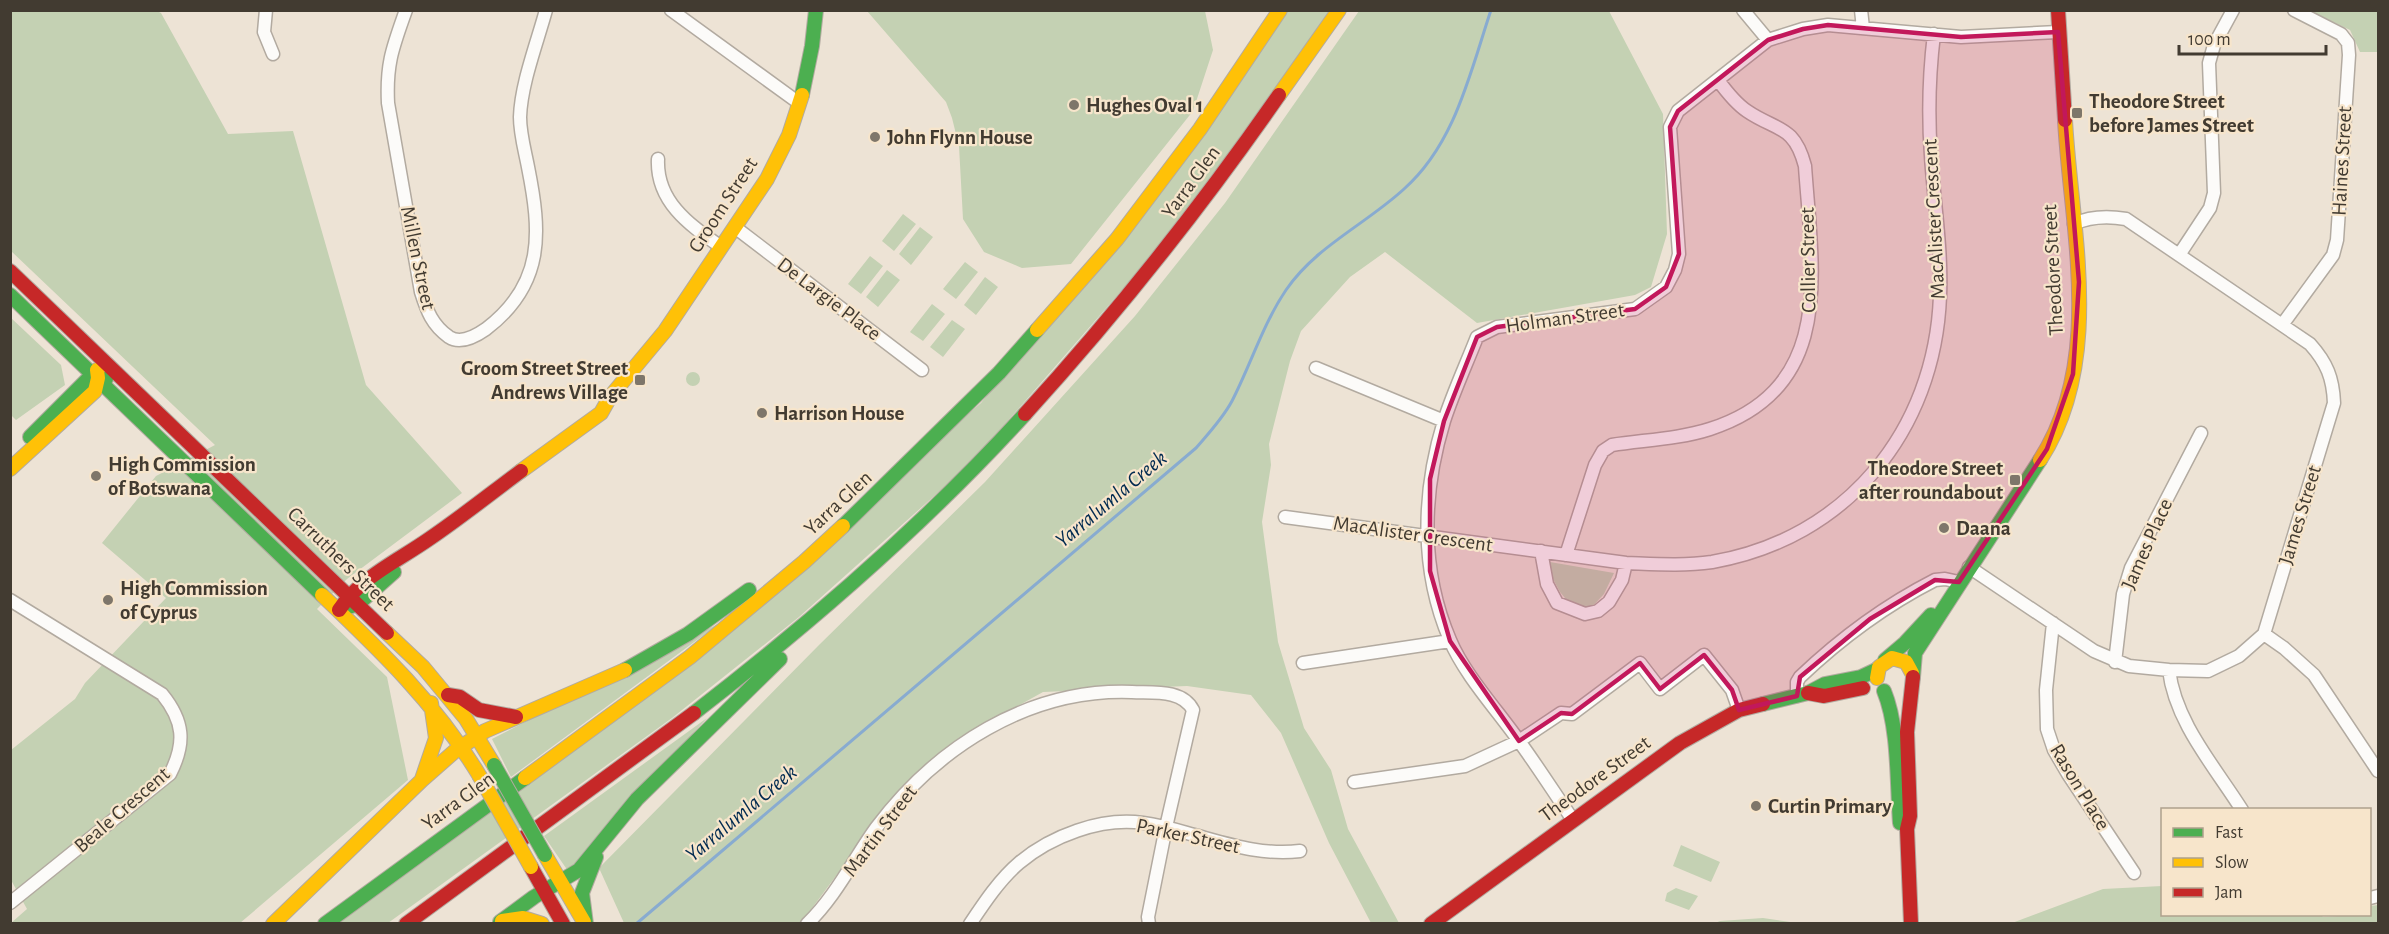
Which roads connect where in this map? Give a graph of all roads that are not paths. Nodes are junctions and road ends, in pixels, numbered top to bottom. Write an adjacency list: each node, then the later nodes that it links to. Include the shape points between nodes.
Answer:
1 (266, 10): 17 (street, via 264,32)
2 (406, 10): 3 (street, Millen Street, via 390,56 390,115 428,314 438,328 452,339 462,341 483,331 509,309 529,274 535,251 538,224 520,118)
3 (546, 10)
4 (671, 10): 19 (street)
5 (816, 10): 19 (main road, Groom Street)
6 (1280, 10): 26 (main road, Yarra Glen, via 1176,162)
7 (1339, 10): 48 (main road, Yarra Glen, via 1206,198 1123,304 986,455)
8 (1743, 10): 16 (street)
9 (1861, 10): 13 (street)
10 (2056, 10): 14 (main road, Theodore Street)
11 (2233, 10): 24 (street, via 2209,63 2214,193 2210,208)
12 (2294, 10): 28 (street, Haines Street, via 2341,34 2348,43 2349,55 2337,240 2333,255)
13 (1863, 28): 15 (street, Holman Street); 16 (street, Holman Street, via 1828,25)
14 (2058, 32): 15 (street, Holman Street, via 1961,37); 21 (main road, Theodore Street)
15 (1934, 34): 46 (street, MacAlister Crescent, via 1929,74 1940,298 1927,376 1912,416 1889,454 1861,487 1828,515 1791,537 1712,562)
16 (1768, 40): 18 (street, Holman Street)
17 (273, 54)
18 (1718, 80): 37 (street, Holman Street, via 1678,111 1670,127 1679,254 1666,287 1635,309 1485,331 1477,337); 45 (street, Collier Street, via 1747,111 1775,124 1800,148 1805,166 1812,267 1807,331 1780,384 1735,420 1709,430 1612,445 1602,450)
19 (799, 103): 22 (main road, Groom Street, via 782,151)
20 (658, 159): 23 (street, via 661,186 674,209)
21 (2074, 224): 24 (street, James Street, via 2088,218 2126,219); 47 (main road, Theodore Street, via 2079,328 2065,404 2047,449)
22 (736, 228): 23 (main road, Groom Street); 32 (street, De Largie Place)
23 (721, 247): 44 (main road, Groom Street, via 654,347 591,422)
24 (2179, 255): 28 (street, James Street)
25 (10, 271): 30 (main road, Carruthers Street)
26 (1089, 272): 68 (main road, via 898,464 761,582 650,657); 87 (main road, Yarra Glen, via 936,438 804,562 690,657)
27 (10, 295): 29 (main road, Carruthers Street)
28 (2282, 325): 56 (street, James Street, via 2310,344 2329,369 2334,403)
29 (69, 350): 33 (main road, Carruthers Street); 35 (main road)
30 (94, 351): 33 (main road); 34 (main road, Carruthers Street)
31 (1316, 368): 37 (street)
32 (922, 370)
33 (98, 378): 34 (main road); 35 (main road, via 87,380); 36 (main road, Carruthers Street)
34 (125, 381): 51 (main road, Carruthers Street)
35 (88, 388): 36 (main road); 39 (main road); 40 (main road)
36 (126, 405): 53 (main road, Carruthers Street)
37 (1444, 421): 42 (street, Holman Street, via 1426,505)
38 (2201, 433): 58 (street, James Place, via 2131,568 2123,594)
39 (10, 456)
40 (10, 469)
41 (1285, 517): 42 (street, MacAlister Crescent)
42 (1428, 536): 43 (street, MacAlister Crescent); 57 (street, Holman Street, via 1430,571)
43 (1541, 551): 45 (street, MacAlister Crescent); 46 (street, via 1547,584 1557,603 1585,614 1598,611 1609,602 1622,580)
44 (409, 554): 49 (main road, Groom Street); 51 (main road, Groom Street, via 394,560)
45 (1566, 555): 46 (street, MacAlister Crescent)
46 (1626, 563)
47 (1969, 567): 50 (main road, Theodore Street); 54 (street)
48 (862, 575): 79 (main road, via 762,679 637,799); 88 (main road, Yarra Glen, via 718,695)
49 (386, 580): 51 (main road, Groom Street); 55 (main road, via 377,609)
50 (1957, 587): 60 (main road, Theodore Street); 62 (main road, Theodore Street, via 1916,651); 64 (street, via 1945,579 1935,580 1870,620 1800,677 1797,682)
51 (352, 599): 53 (main road, Groom Street); 55 (main road, Carruthers Street)
52 (10, 600): 84 (street, Beale Crescent, via 162,693 180,722 181,742 171,774)
53 (339, 610): 66 (main road, Carruthers Street)
54 (2053, 623): 58 (street); 81 (street, Rason Place, via 2046,690 2047,729 2068,774)
55 (381, 627): 65 (main road, Carruthers Street)
56 (2264, 634): 61 (street, via 2239,656 2208,671); 72 (street, via 2314,675)
57 (1450, 641): 59 (street); 70 (street, Holman Street)
58 (2115, 662): 61 (street)
59 (1303, 663)
60 (1881, 665): 62 (main road, via 1901,658 1908,664); 63 (main road, via 1877,679); 64 (main road, Theodore Street, via 1866,677 1826,683)
61 (2169, 670): 75 (street, via 2172,692 2191,732)
62 (1912, 679): 63 (main road, via 1905,691 1898,694); 78 (main road, via 1907,710)
63 (1883, 690): 64 (main road, Theodore Street, via 1865,688 1824,696); 78 (main road, via 1893,728 1899,822)
64 (1803, 694): 67 (main road, Theodore Street)
65 (448, 695): 68 (main road, via 460,697 479,711); 69 (main road, Carruthers Street)
66 (431, 703): 71 (main road, Carruthers Street); 73 (main road, via 436,738)
67 (1739, 710): 70 (street, via 1732,690 1704,654 1660,689 1640,663 1572,714 1561,713); 76 (main road, Theodore Street, via 1680,743)
68 (516, 717): 69 (main road)
69 (477, 736): 71 (main road); 82 (main road, Carruthers Street, bridge)
70 (1519, 741): 74 (street, via 1465,766); 76 (street, Holman Street)
71 (462, 747): 73 (main road); 83 (main road, Carruthers Street, bridge)
72 (2379, 771)
73 (422, 780): 86 (main road)
74 (1354, 782)
75 (2241, 808)
76 (1574, 820): 95 (main road, Theodore Street)
77 (1166, 827): 80 (street, Parker Street, via 1246,849 1275,854); 92 (street, Martin Street, via 1193,710 1182,697 1119,692 1083,695 1022,711 950,752 900,798 830,898); 93 (street, Parker Street, via 1141,822 1114,823 1063,837 1019,863); 94 (street)
78 (1907, 829): 96 (main road)
79 (606, 838): 82 (main road, via 579,870); 91 (main road, via 582,894)
80 (1300, 851)
81 (2134, 873)
82 (560, 883): 83 (main road); 91 (main road, Carruthers Street)
83 (545, 891): 85 (main road); 90 (main road, Carruthers Street)
84 (10, 903)
85 (498, 922): 89 (main road, via 523,918)
86 (273, 924)
87 (325, 924)
88 (406, 924)
89 (542, 924)
90 (563, 924)
91 (585, 924)
92 (807, 924)
93 (970, 924)
94 (1149, 924)
95 (1431, 924)
96 (1911, 924)

